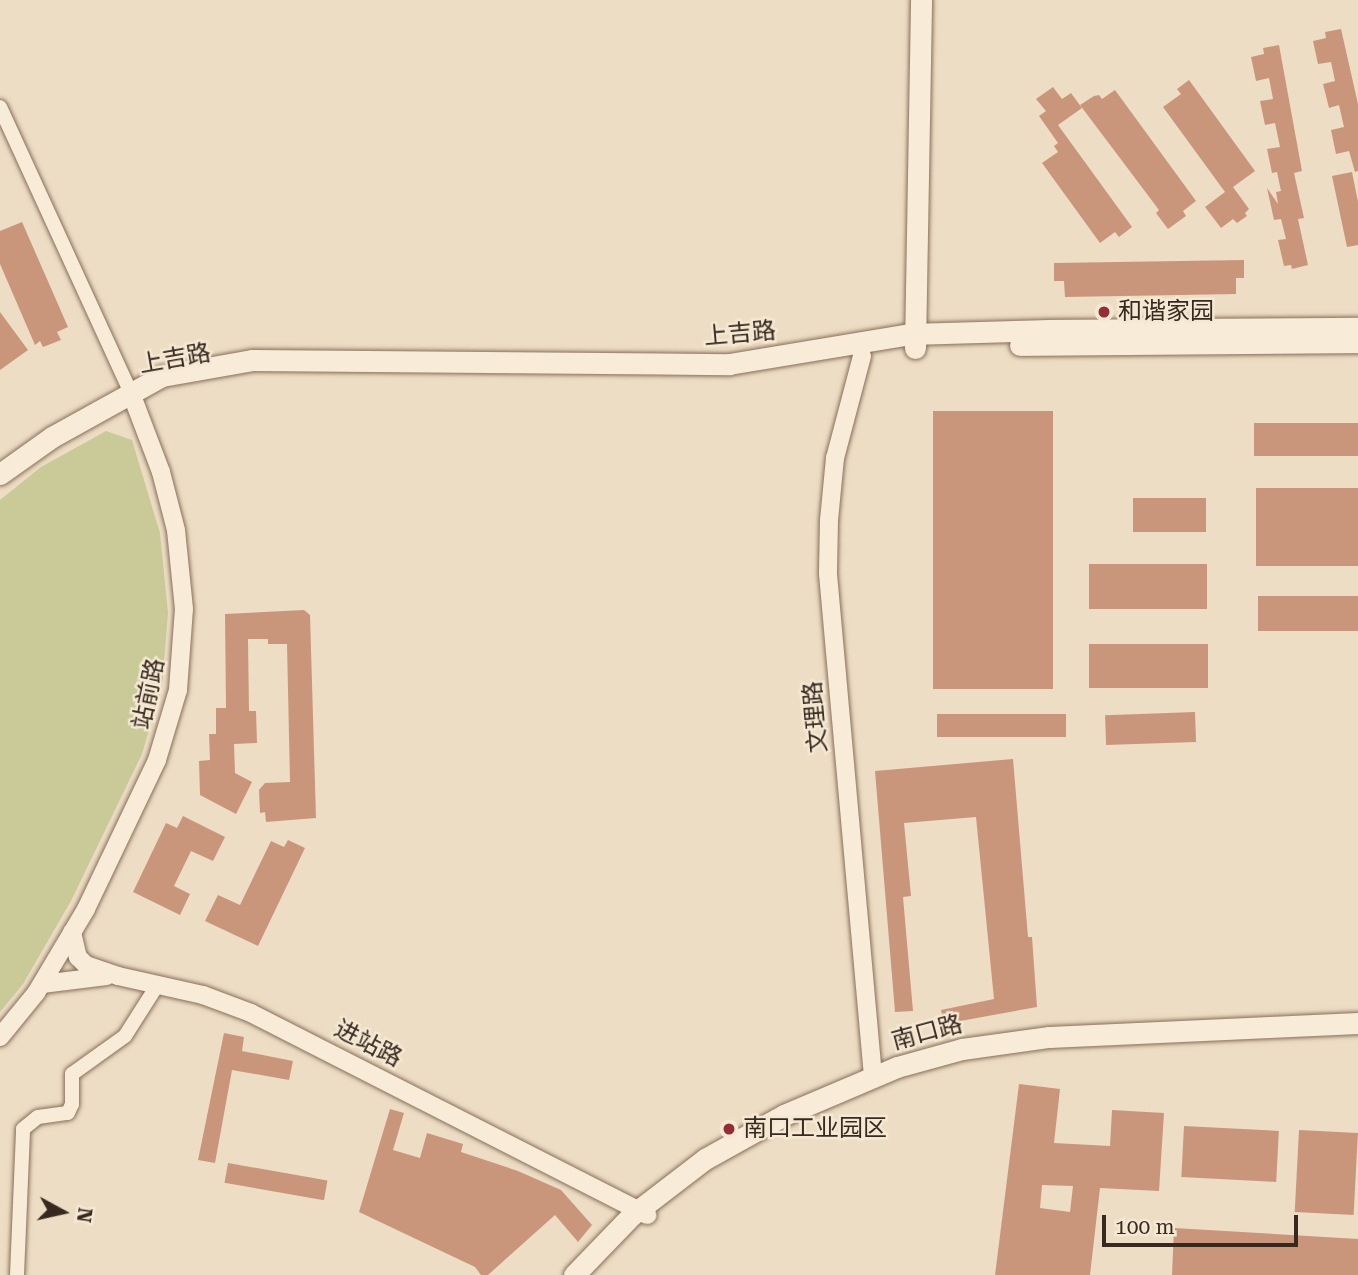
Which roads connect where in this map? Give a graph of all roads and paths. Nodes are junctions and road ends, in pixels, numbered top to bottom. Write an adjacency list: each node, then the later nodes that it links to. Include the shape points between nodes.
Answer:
1 (921, 0): 5 (main road)
2 (931, 0): 5 (main road)
3 (0, 107): 8 (street)
4 (1358, 328): 5 (main road, 上吉路)
5 (920, 341): 6 (main road, 上吉路); 7 (main road, 上吉路); 8 (main road, 上吉路, via 729,364 252,360 162,376)
6 (1358, 342)
7 (862, 356): 8 (main road, 上吉路, via 730,378 253,374); 18 (street, 文理路, via 835,458 828,574)
8 (131, 393): 9 (main road, 上吉路, via 104,394 45,425); 10 (main road, 上吉路, via 52,437); 11 (street, 站前路, via 161,472 176,530 184,598 182,666 173,714 157,761)
9 (0, 456)
10 (0, 474)
11 (72, 932): 12 (street, 进站路, via 78,957 86,965); 13 (street, 站前路)
12 (118, 976): 13 (street); 14 (street, 进站路)
13 (42, 984): 17 (street, 站前路)
14 (158, 984): 19 (street, 进站路, via 227,1004 278,1026); 20 (street, via 125,1036 72,1074 68,1114 38,1117 23,1129)
15 (1358, 1023): 18 (main road, 南口路, via 1020,1039 929,1057)
16 (1358, 1034): 19 (main road, 南口路, via 1040,1048 932,1067 761,1139)
17 (0, 1037)
18 (873, 1076): 19 (main road, 南口路, via 738,1139 681,1175)
19 (643, 1213): 21 (main road, 南口路); 22 (main road, 南口路)
20 (17, 1275)
21 (574, 1275)
22 (589, 1275)

